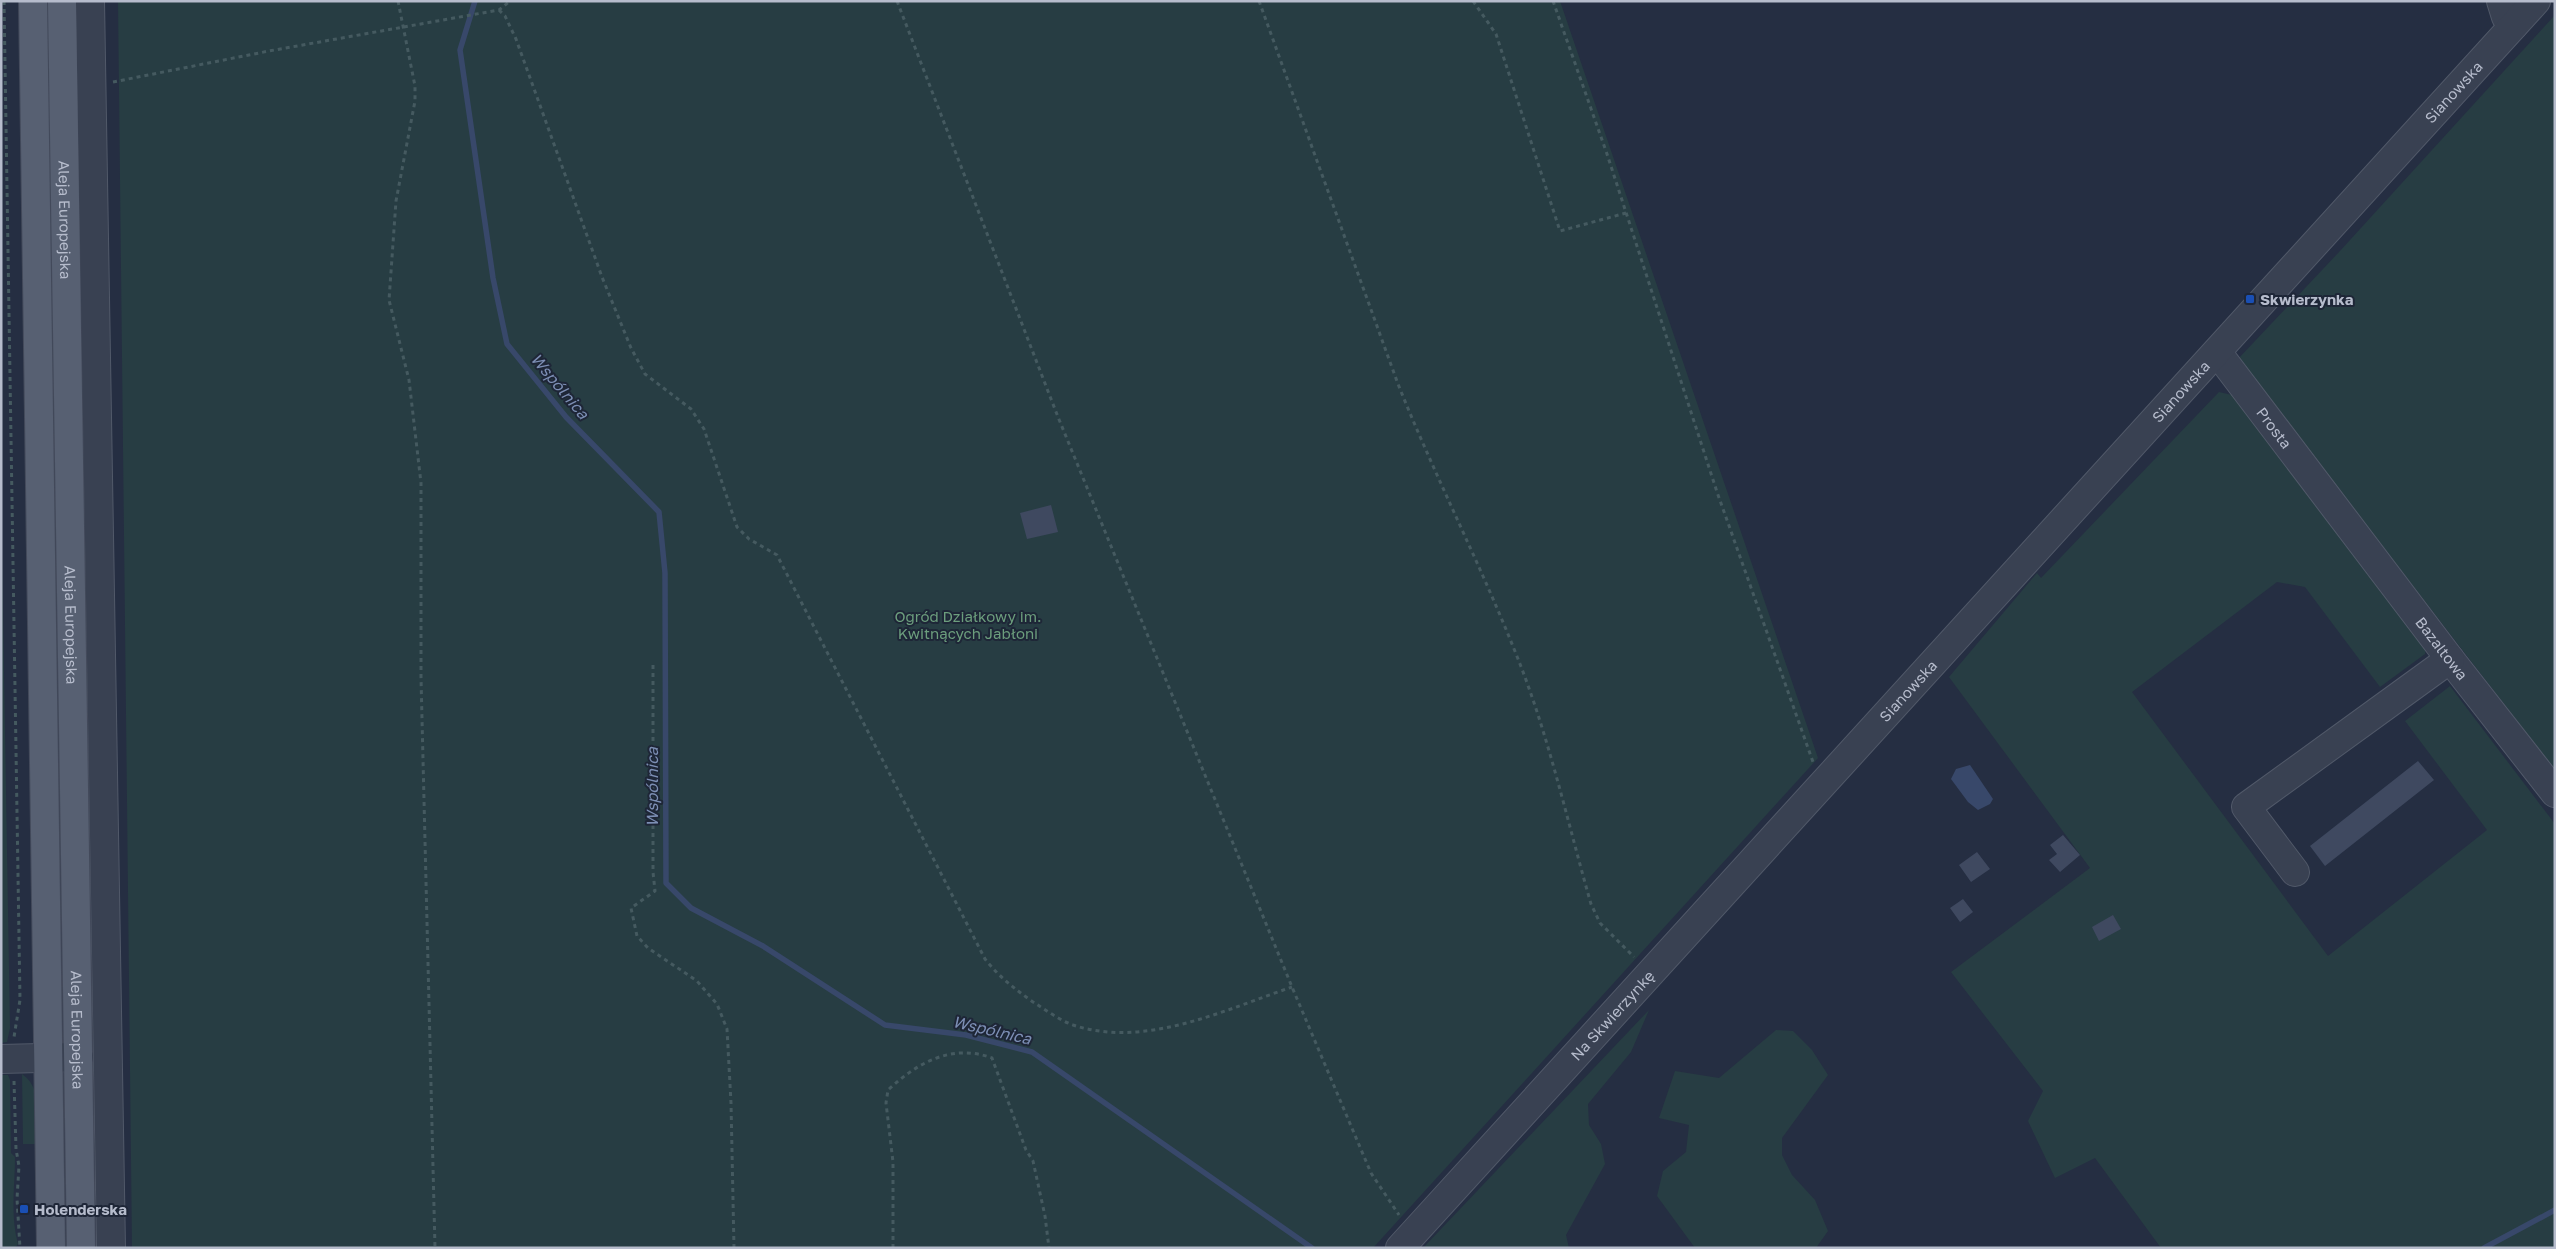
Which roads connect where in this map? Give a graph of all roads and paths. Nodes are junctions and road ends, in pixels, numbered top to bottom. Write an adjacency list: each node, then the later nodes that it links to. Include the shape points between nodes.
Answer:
1 (4, 1): 29 (path, via 20,1000)
2 (33, 1): 28 (main road, Aleja Europejska)
3 (62, 1): 27 (main road, Aleja Europejska)
4 (90, 1): 16 (street)
5 (398, 1): 15 (path)
6 (510, 1): 13 (path)
7 (897, 1): 26 (path, via 1058,417)
8 (1259, 1): 25 (path, via 1398,384 1520,665 1540,723 1591,904 1600,923)
9 (1473, 1): 17 (path, via 1496,34 1560,231)
10 (1553, 1): 17 (path)
11 (2501, 1): 14 (street, via 2506,17)
12 (2536, 1): 14 (street, Sianowska)
13 (499, 10): 15 (path); 26 (path, via 516,38 631,348 645,374 691,409 704,429 737,526 749,539 777,555 985,959 998,976 1050,1013 1072,1024 1112,1032 1162,1028)
14 (2514, 25): 18 (street, Sianowska)
15 (404, 27): 16 (path); 35 (path, via 415,86 415,110 396,201 389,300 409,380 421,483 421,678)
16 (91, 86): 34 (street)
17 (1626, 212): 22 (path, via 1717,492 1813,764)
18 (2217, 352): 19 (street, Prosta); 22 (street, Sianowska)
19 (2332, 504): 20 (street, Bazaltowa)
20 (2450, 659): 23 (street, Bazaltowa); 24 (street, via 2246,807)
21 (653, 664): 36 (path, via 655,891 631,908 632,920 636,936 648,948 697,981 708,993 717,1004 727,1029)
22 (1825, 781): 25 (street, Na Skwierzynkę)
23 (2555, 793)
24 (2295, 872)
25 (1651, 973): 30 (street, Na Skwierzynkę)
26 (1292, 987): 30 (path, via 1371,1173)
27 (79, 1057): 28 (street); 33 (main road, Aleja Europejska)
28 (48, 1058): 29 (street); 32 (main road, Aleja Europejska)
29 (8, 1059): 31 (path, via 19,1166)
30 (1406, 1241)
31 (20, 1248)
32 (51, 1248)
33 (82, 1248)
34 (111, 1248)
35 (435, 1248)
36 (734, 1248)
37 (893, 1248): 38 (path, via 893,1162 888,1090 911,1070 954,1053 992,1058 1033,1161)
38 (1049, 1248)

